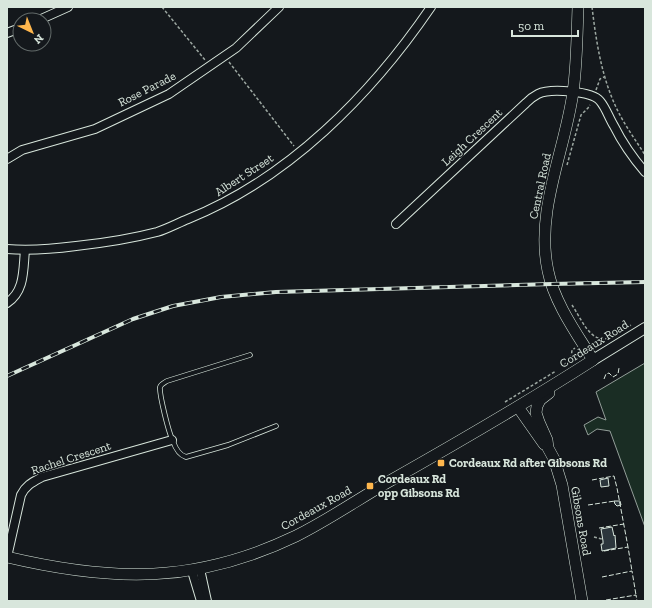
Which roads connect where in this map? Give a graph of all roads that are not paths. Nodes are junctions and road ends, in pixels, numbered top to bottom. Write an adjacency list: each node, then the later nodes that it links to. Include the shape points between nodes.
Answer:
1 (68, 7): 5 (street)
2 (279, 7): 7 (street, Rose Parade, via 236,48 169,94 95,129 22,150)
3 (431, 7): 11 (street, Albert Street, via 388,65 350,107 299,153 244,191 211,210 158,231 104,244)
4 (578, 7): 6 (main road, Central Road)
5 (52, 14)
6 (573, 92): 8 (street, Leigh Crescent, via 594,96 600,100 617,132); 9 (street, Leigh Crescent, via 537,94); 15 (main road, Central Road, via 546,214 544,249 554,291)
7 (7, 160)
8 (645, 172)
9 (396, 224)
10 (7, 249): 11 (street, Albert Street)
11 (25, 250): 12 (street, via 21,284 16,295)
12 (7, 303)
13 (645, 328): 15 (street, Cordeaux Road)
14 (250, 355): 19 (lane, via 162,384 161,396)
15 (593, 360): 16 (main road, Cordeaux Road)
16 (567, 370): 17 (main road, Cordeaux Road); 20 (main road, Gibsons Road, via 565,382 540,400 537,406 536,414)
17 (518, 407): 20 (main road, Gibsons Road); 22 (main road, Cordeaux Road, via 296,536 238,560)
18 (276, 426): 19 (lane, via 228,445 186,457 180,454)
19 (172, 440): 21 (street, Rachel Crescent, via 49,475 30,483 21,495)
20 (548, 448): 25 (main road, Gibsons Road, via 562,485)
21 (7, 557): 22 (main road, Cordeaux Road, via 68,570 112,575 149,575)
22 (196, 570): 23 (street); 24 (street)
23 (202, 601)
24 (207, 601)
25 (582, 601)

